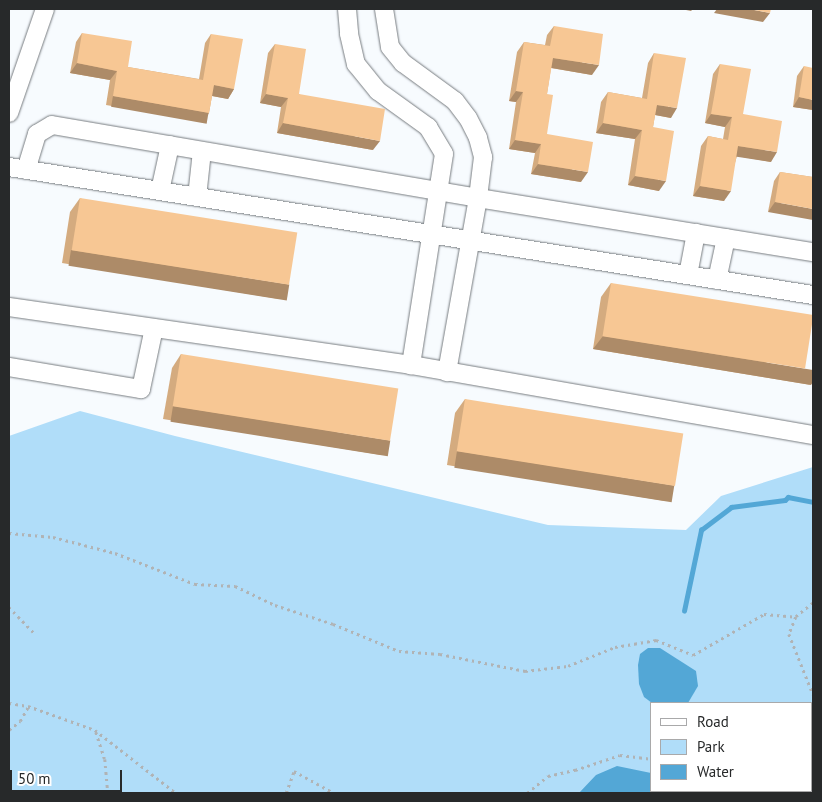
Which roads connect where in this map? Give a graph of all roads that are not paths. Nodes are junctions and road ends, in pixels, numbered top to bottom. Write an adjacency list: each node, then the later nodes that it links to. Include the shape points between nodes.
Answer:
1 (45, 9): 4 (street)
2 (347, 9): 10 (street, via 356,64 378,91 428,127 436,138 444,154)
3 (384, 9): 12 (street, via 390,47 403,63 455,101 478,138 483,157)
4 (9, 113)
5 (170, 145): 6 (street); 8 (street, via 52,125 38,134); 9 (street)
6 (202, 151): 10 (street); 11 (street)
7 (9, 167): 8 (street)
8 (26, 170): 9 (street)
9 (160, 191): 11 (street)
10 (440, 192): 12 (street); 13 (street)
11 (196, 197): 13 (street)
12 (478, 198): 14 (street); 16 (street)
13 (432, 233): 16 (street); 23 (street)
14 (696, 233): 15 (street); 18 (street)
15 (726, 238): 17 (street); 19 (street)
16 (471, 241): 18 (street); 25 (street)
17 (813, 252)
18 (688, 275): 19 (street)
19 (717, 280): 20 (street)
20 (813, 295)
21 (9, 307): 22 (street)
22 (154, 328): 23 (street); 24 (street, via 141,389)
23 (411, 365): 25 (street)
24 (9, 367)
25 (447, 372): 26 (street)
26 (813, 434)

